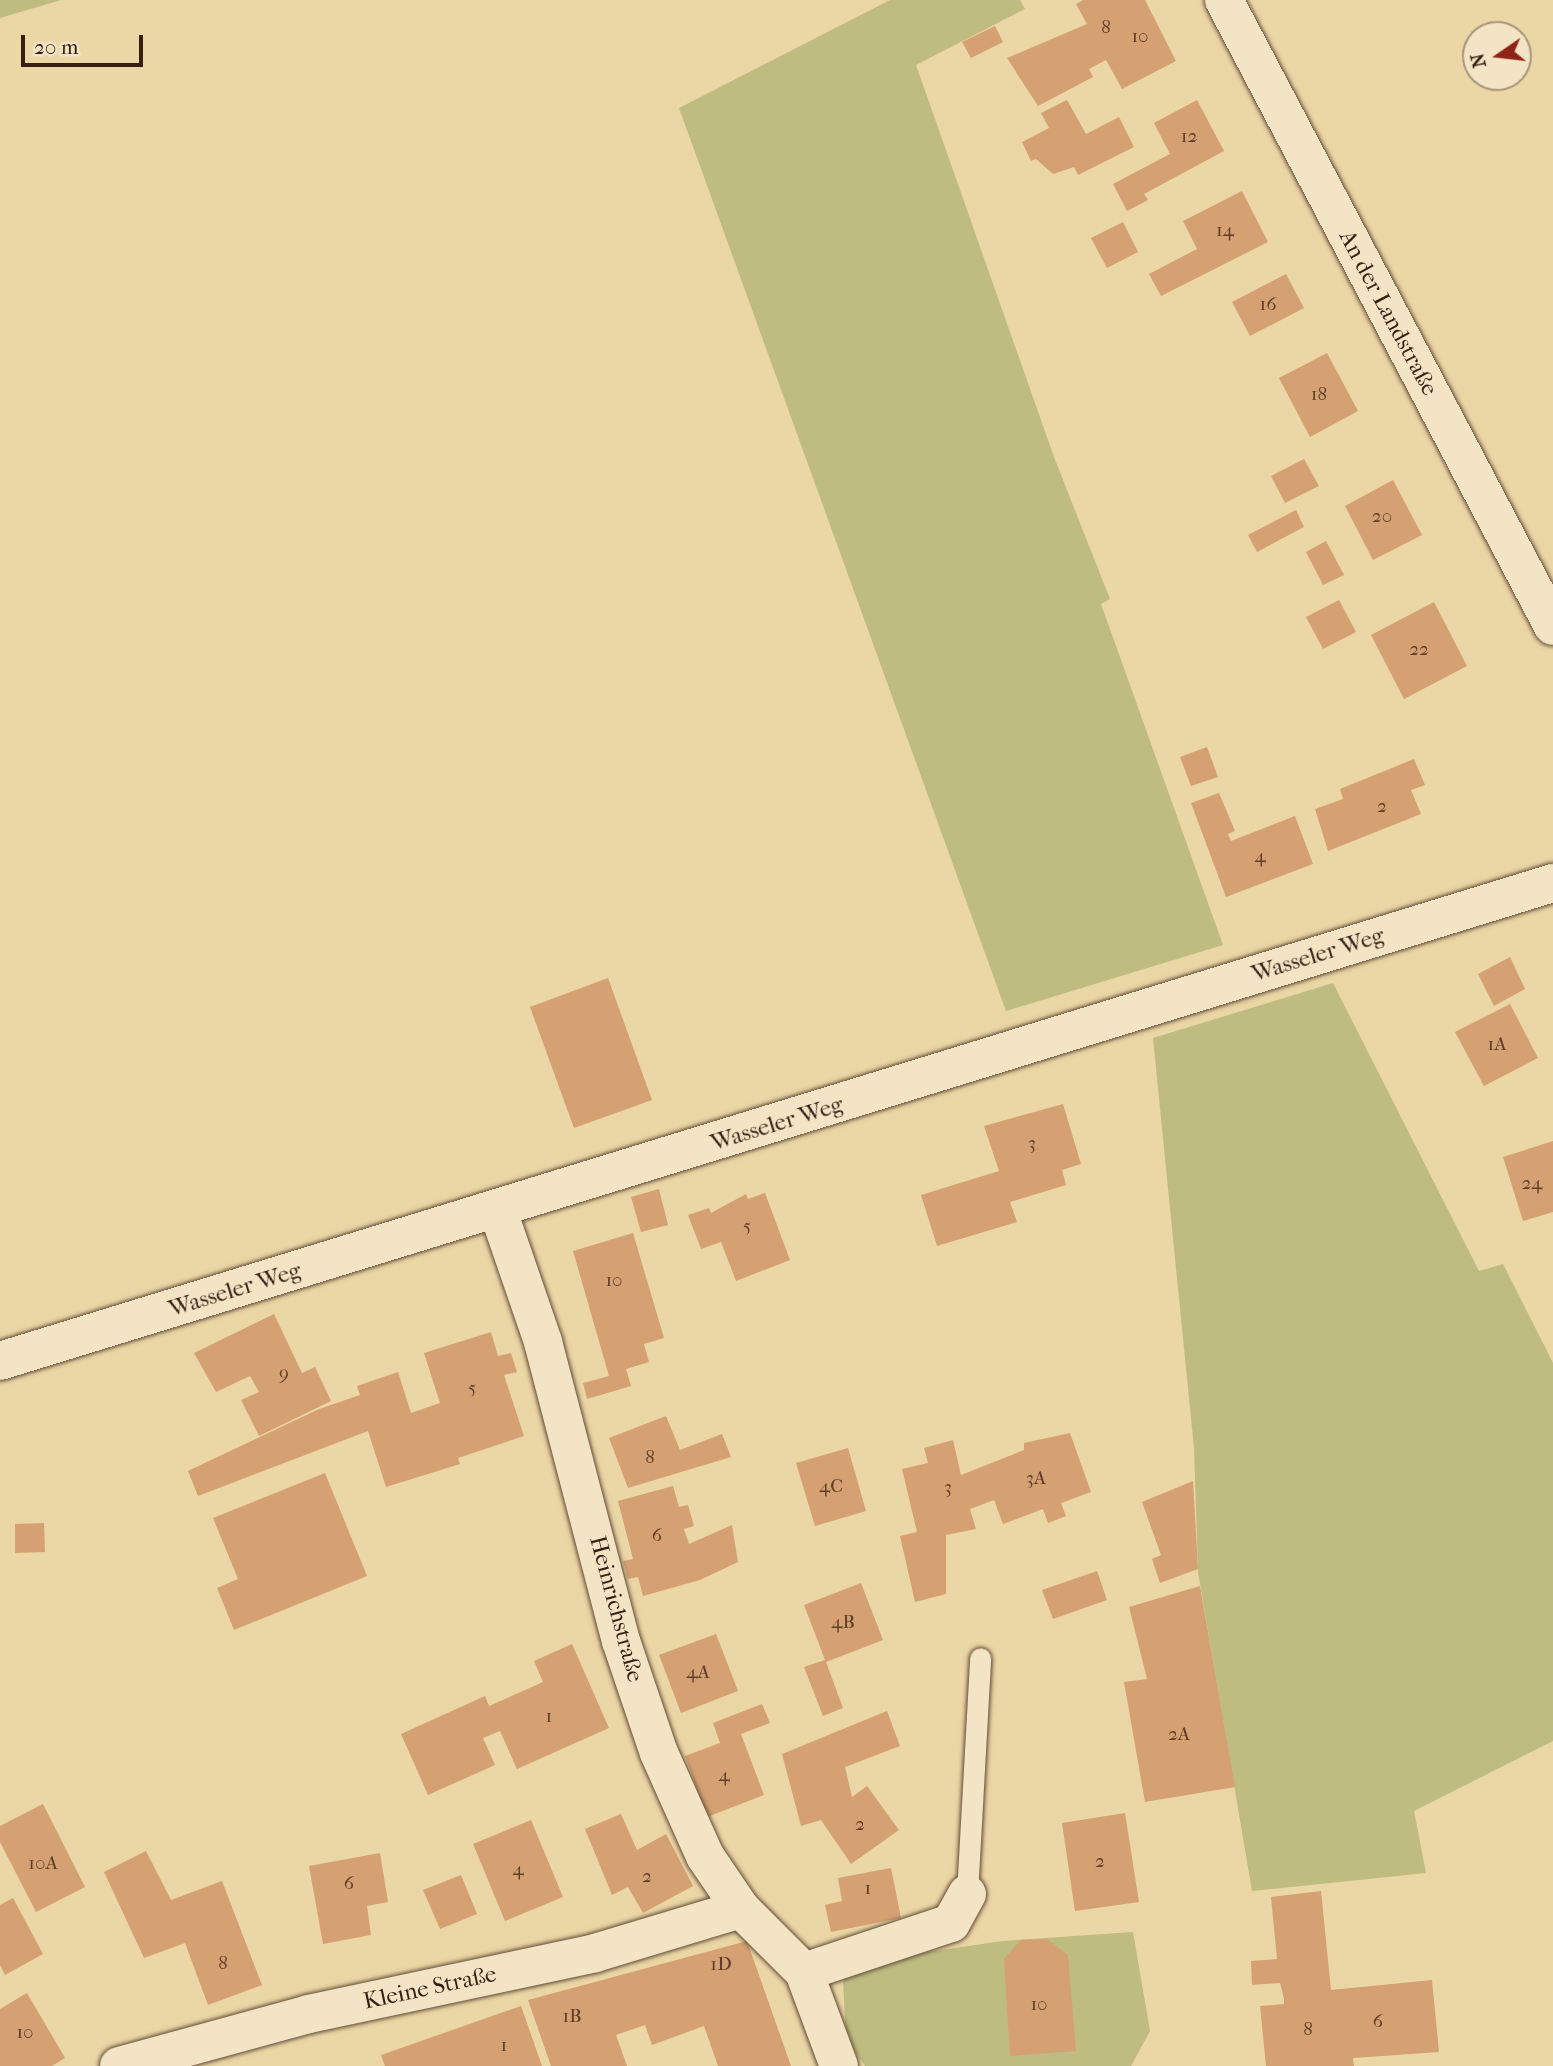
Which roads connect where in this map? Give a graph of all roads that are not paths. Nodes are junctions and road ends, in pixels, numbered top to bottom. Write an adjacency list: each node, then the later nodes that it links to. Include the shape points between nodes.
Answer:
1 (1224, 0): 2 (street, An der Landstraße)
2 (1553, 626)
3 (1553, 883): 4 (street, Wasseler Weg)
4 (498, 1210): 5 (street, Wasseler Weg); 8 (street, Heinrichstraße, via 543,1342 621,1641 659,1753 705,1856)
5 (0, 1362)
6 (980, 1658): 7 (lane)
7 (967, 1894): 9 (street, via 951,1923)
8 (741, 1909): 9 (street, Heinrichstraße); 10 (street, Kleine Straße, via 595,1953 309,2014)
9 (804, 1972): 11 (street)
10 (119, 2066)
11 (839, 2066)

